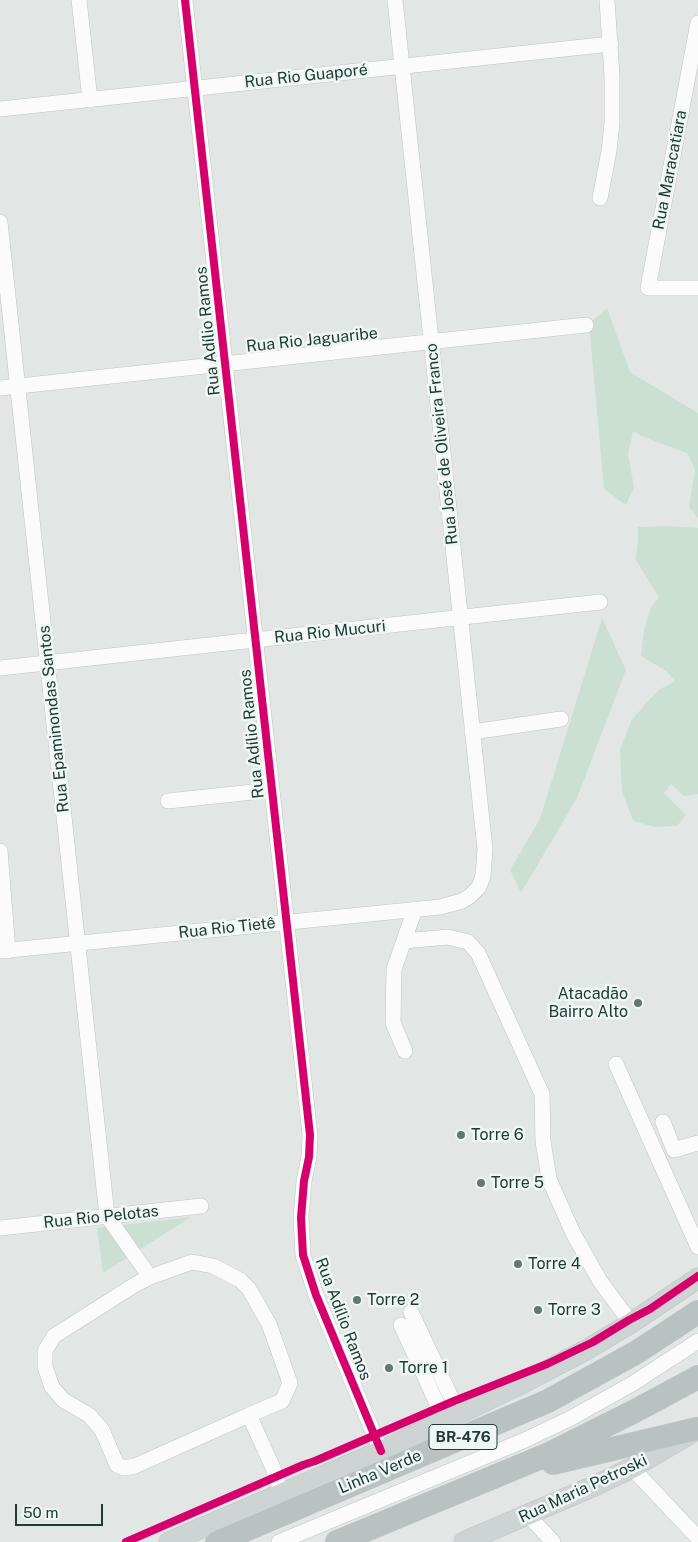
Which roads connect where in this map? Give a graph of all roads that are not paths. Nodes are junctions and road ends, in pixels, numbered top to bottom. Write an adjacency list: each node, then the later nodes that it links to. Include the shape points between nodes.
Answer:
1 (79, 0): 9 (street)
2 (185, 0): 8 (street, Rua Adílio Ramos)
3 (395, 0): 7 (street, Rua José de Oliveira Franco)
4 (607, 0): 6 (street)
5 (698, 23): 13 (street, Rua Maracatiara, via 648,288)
6 (611, 44): 7 (street, Rua Rio Guaporé); 11 (street, via 612,123)
7 (402, 66): 8 (street, Rua Rio Guaporé); 15 (street, Rua José de Oliveira Franco)
8 (195, 88): 9 (street, Rua Rio Guaporé); 16 (street, Rua Adílio Ramos)
9 (90, 100): 10 (street, Rua Rio Guaporé)
10 (0, 109)
11 (600, 198)
12 (0, 222): 17 (street, Rua Epaminondas Santos)
13 (698, 288)
14 (586, 325): 15 (street, Rua Rio Jaguaribe)
15 (431, 342): 16 (street, Rua Rio Jaguaribe); 20 (street, Rua José de Oliveira Franco)
16 (225, 364): 17 (street, Rua Rio Jaguaribe); 21 (street, Rua Adílio Ramos)
17 (18, 386): 18 (street, Rua Rio Jaguaribe); 22 (street, Rua Epaminondas Santos)
18 (0, 388)
19 (600, 602): 20 (street, Rua Rio Mucuri)
20 (460, 618): 21 (street, Rua Rio Mucuri); 25 (street, Rua José de Oliveira Franco)
21 (256, 640): 22 (street, Rua Rio Mucuri); 26 (street, Rua Adílio Ramos)
22 (48, 662): 23 (street, Rua Rio Mucuri); 33 (street, Rua Epaminondas Santos)
23 (0, 668)
24 (561, 719): 25 (street)
25 (472, 732): 29 (street, Rua José de Oliveira Franco, via 485,849)
26 (272, 790): 27 (street); 31 (street, Rua Adílio Ramos)
27 (168, 801)
28 (0, 851): 34 (street)
29 (479, 887): 30 (street, Rua Rio Tietê, via 470,896 452,904)
30 (415, 909): 31 (street, Rua Rio Tietê); 32 (street)
31 (287, 922): 33 (street, Rua Rio Tietê); 54 (street, Rua Adílio Ramos, via 310,1146 301,1218 303,1255 316,1295)
32 (404, 941): 35 (street, via 394,969 393,1023); 47 (street, via 448,937 468,942 478,953 542,1094 543,1141 549,1178 573,1233 600,1280)
33 (78, 944): 34 (street, Rua Rio Tietê); 40 (street, Rua Epaminondas Santos)
34 (4, 951)
35 (405, 1051)
36 (616, 1064): 42 (street)
37 (663, 1122): 38 (street, via 674,1150)
38 (698, 1143)
39 (201, 1206): 40 (street, Rua Rio Pelotas)
40 (107, 1216): 41 (street, Rua Rio Pelotas); 43 (street)
41 (0, 1228)
42 (698, 1247)
43 (150, 1277): 51 (street, via 192,1262 213,1266 230,1274 249,1289 269,1324 290,1383 282,1401); 51 (street, via 54,1336 45,1350 44,1367 52,1387 63,1400 89,1415 102,1430 117,1465 124,1468)
44 (698, 1278): 47 (main road)
45 (411, 1312): 52 (street)
46 (698, 1312): 61 (highway, Linha Verde / BR-476, via 637,1352 548,1400)
47 (631, 1323): 52 (main road, via 586,1350)
48 (401, 1325): 52 (street)
49 (698, 1341): 62 (street, via 632,1384 571,1418)
50 (698, 1377): 56 (highway, via 573,1442)
51 (249, 1415): 57 (street)
52 (452, 1417): 54 (main road)
53 (698, 1429): 55 (main road, Rua Maria Petroski); 56 (highway)
54 (381, 1451): 57 (main road)
55 (632, 1468): 58 (main road, Rua Maria Petroski); 59 (street)
56 (498, 1476): 63 (highway)
57 (282, 1494): 60 (main road)
58 (528, 1515): 64 (main road, Rua Maria Petroski); 65 (street)
59 (698, 1538)
60 (169, 1542)
61 (217, 1542)
62 (279, 1542)
63 (337, 1542)
64 (464, 1542)
65 (554, 1542)

